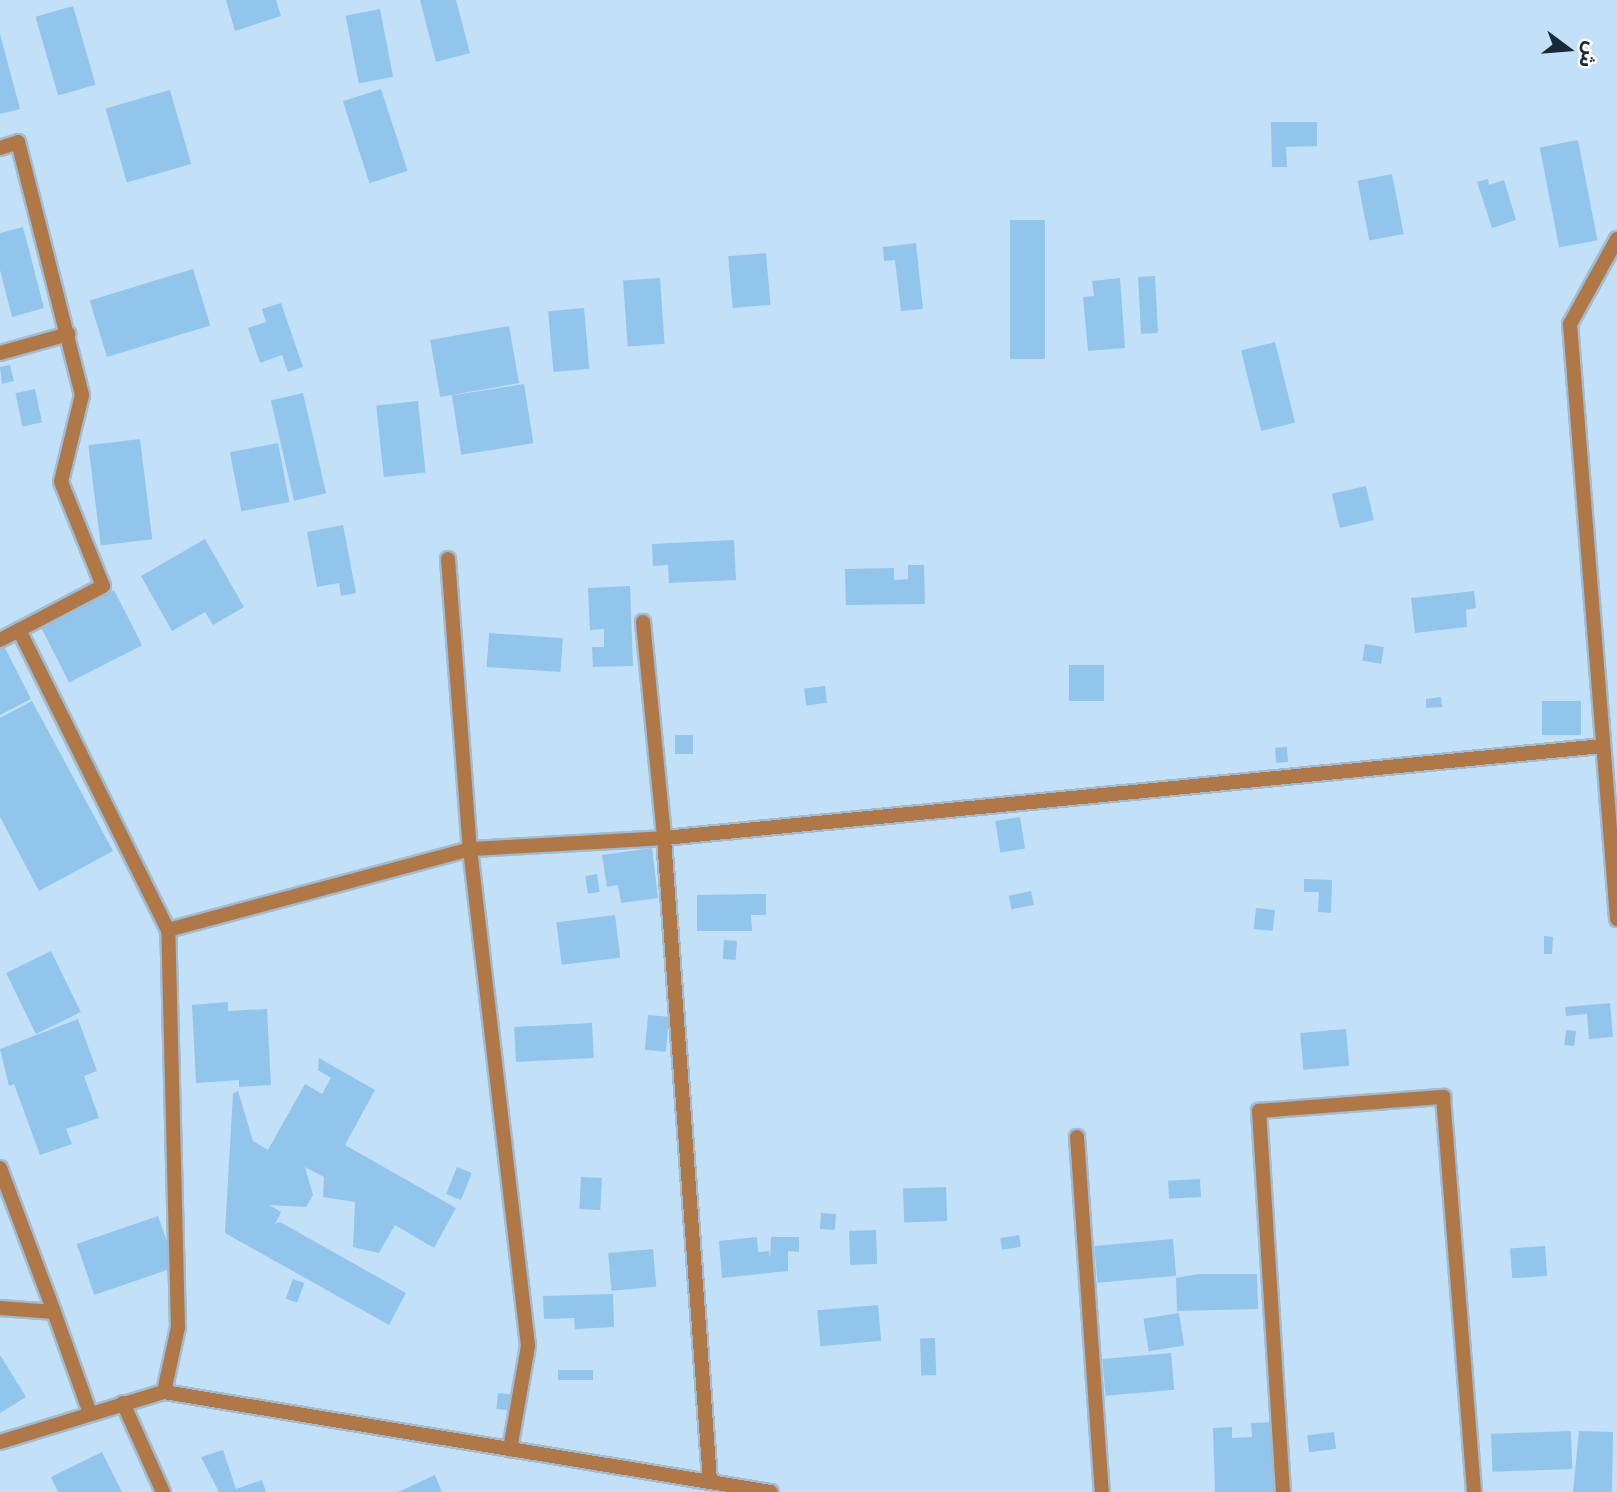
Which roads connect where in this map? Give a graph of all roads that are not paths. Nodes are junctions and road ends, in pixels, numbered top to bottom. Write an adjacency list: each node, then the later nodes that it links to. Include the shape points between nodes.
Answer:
1 (0, 148): 3 (street, via 18,142)
2 (1617, 239): 9 (street, via 1570,324)
3 (68, 334): 4 (street); 7 (street, via 82,395 61,482 103,586)
4 (0, 353)
5 (448, 559): 11 (street)
6 (643, 622): 10 (street)
7 (19, 630): 8 (street); 13 (street)
8 (0, 640)
9 (1603, 746): 10 (street); 12 (street)
10 (664, 838): 11 (street); 23 (street)
11 (470, 849): 13 (street); 22 (street, via 528,1346)
12 (1617, 919)
13 (168, 930): 18 (street, via 178,1327)
14 (1077, 1137): 26 (street)
15 (0, 1168): 17 (street)
16 (0, 1308): 17 (street)
17 (54, 1312): 20 (street)
18 (164, 1392): 19 (street); 22 (street)
19 (123, 1404): 20 (street); 24 (street)
20 (90, 1413): 21 (street)
21 (0, 1442)
22 (510, 1449): 23 (street)
23 (710, 1482): 25 (street)
24 (163, 1492)
25 (771, 1492)
26 (1102, 1492)
27 (1283, 1492): 28 (street, via 1259,1111 1443,1097)
28 (1474, 1492)

